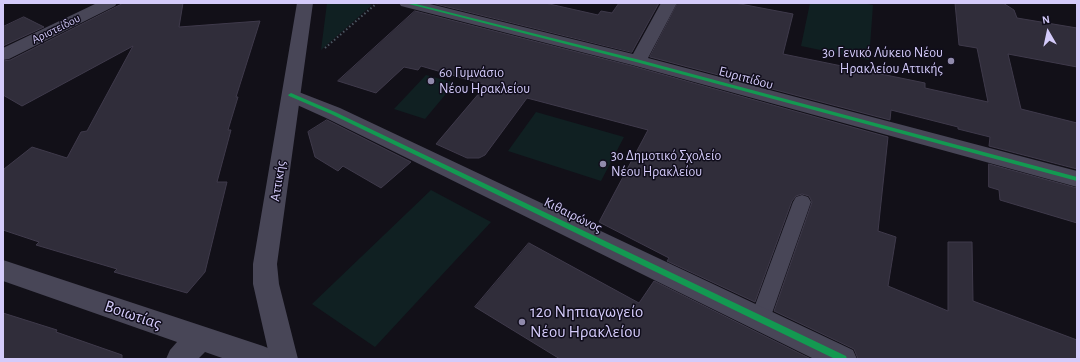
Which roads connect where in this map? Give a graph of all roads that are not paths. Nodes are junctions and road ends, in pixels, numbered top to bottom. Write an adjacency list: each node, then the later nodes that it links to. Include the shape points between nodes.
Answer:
1 (109, 3): 5 (street, Αριστείδου)
2 (305, 3): 7 (street, Αττικής)
3 (407, 3): 6 (street, Ευριπίδου)
4 (669, 3): 6 (street)
5 (3, 55)
6 (638, 61): 8 (street, Ευριπίδου)
7 (293, 85): 11 (street, Κιθαιρώνος, via 333,112); 15 (street, Αττικής, via 265,264 266,284)
8 (1077, 179)
9 (802, 202): 11 (lane)
10 (3, 270): 12 (street, Βοιωτίας)
11 (760, 319): 16 (street, Κιθαιρώνος)
12 (199, 338): 13 (street); 14 (street, Βοιωτίας)
13 (180, 359)
14 (263, 359)
15 (284, 359)
16 (843, 359)

